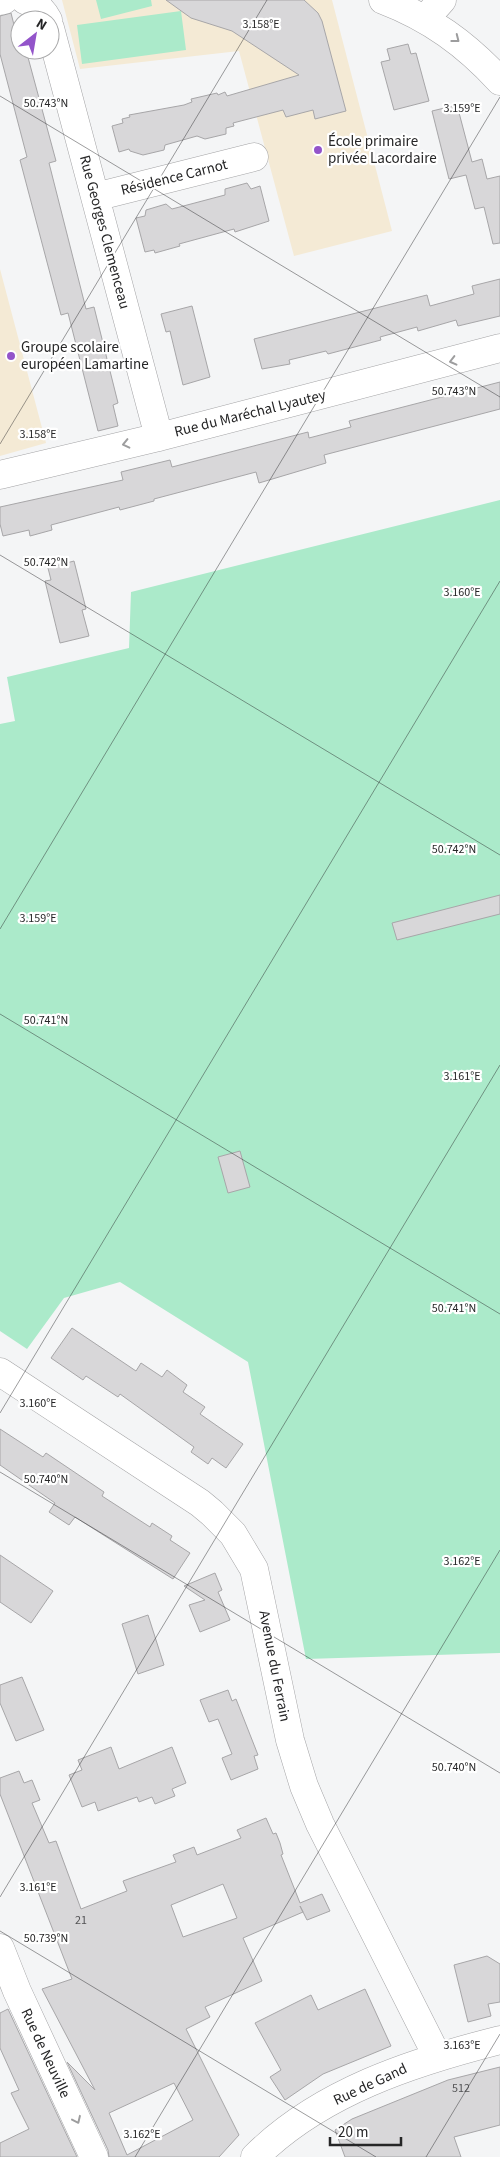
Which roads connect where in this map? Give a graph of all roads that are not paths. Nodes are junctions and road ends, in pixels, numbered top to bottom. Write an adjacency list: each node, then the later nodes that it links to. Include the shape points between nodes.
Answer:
1 (4, 0): 4 (street)
2 (25, 0): 6 (street)
3 (383, 0): 5 (street)
4 (0, 1)
5 (433, 9): 8 (street, one-way to 8, via 454,37)
6 (42, 10)
7 (59, 60): 10 (street, Rue Georges Clemenceau)
8 (500, 81)
9 (254, 157): 10 (street, Résidence Carnot)
10 (95, 197): 12 (street, Rue Georges Clemenceau)
11 (500, 348): 12 (street, Rue du Maréchal Lyautey, one-way to 12)
12 (159, 436): 13 (street, Rue du Maréchal Lyautey, one-way to 13)
13 (0, 475)
14 (0, 1372): 18 (street, Avenue du Ferrain, via 200,1503 224,1524 242,1547 258,1584 284,1716 304,1786)
15 (0, 1948): 16 (street, Rue de Neuville)
16 (8, 1994): 19 (street, Rue de Neuville, one-way to 19)
17 (500, 2040): 18 (street, Rue de Gand)
18 (437, 2056): 20 (street, Rue de Gand, via 380,2078 320,2108)
19 (94, 2157)
20 (254, 2157)

